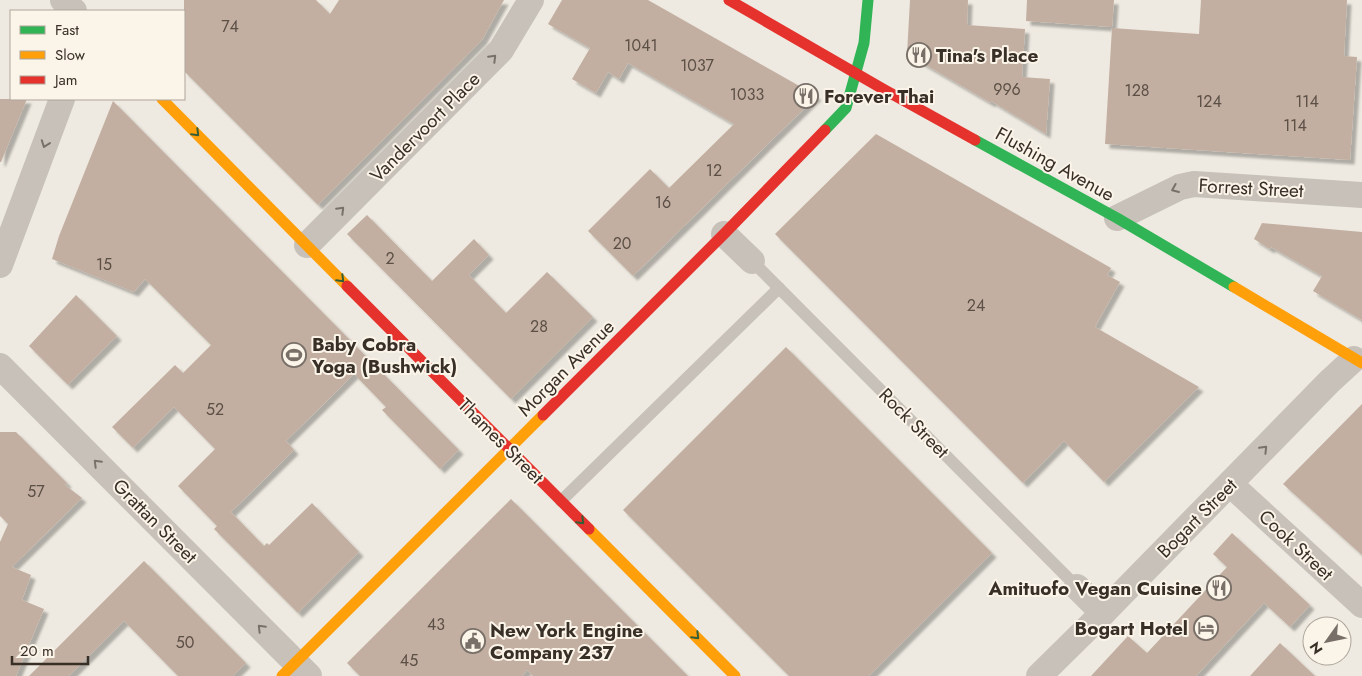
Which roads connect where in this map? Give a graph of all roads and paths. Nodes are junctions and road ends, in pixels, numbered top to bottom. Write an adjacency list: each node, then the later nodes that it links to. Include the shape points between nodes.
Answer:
1 (63, 0): 5 (street)
2 (531, 0): 12 (street, Vandervoort Place, one-way to 2, via 501,50)
3 (729, 0): 6 (street, Flushing Avenue)
4 (868, 0): 6 (street, Morgan Avenue, via 864,42)
5 (73, 10)
6 (856, 73): 10 (street, Flushing Avenue); 11 (street, Morgan Avenue, via 846,108)
7 (62, 100): 14 (street, one-way to 14)
8 (163, 100): 12 (street, Thames Street, one-way to 12)
9 (1362, 195): 10 (street, Forrest Street, one-way to 10, via 1194,184 1180,186)
10 (1118, 218): 16 (street, Flushing Avenue)
11 (724, 234): 13 (street, Rock Street); 18 (street, Morgan Avenue)
12 (307, 245): 18 (street, Thames Street, one-way to 18)
13 (752, 261): 15 (lane, Rock Street)
14 (0, 265)
15 (779, 288): 20 (lane); 21 (lane, Rock Street)
16 (1358, 361): 19 (street, Bogart Street, one-way to 16, via 1329,382)
17 (0, 366): 24 (street, Grattan Street, one-way to 17)
18 (510, 449): 20 (street, Thames Street); 24 (street, Morgan Avenue)
19 (1230, 484): 22 (street, Cook Street); 23 (street, Bogart Street)
20 (561, 501): 25 (street, Thames Street, one-way to 25)
21 (1078, 587): 23 (street, Rock Street)
22 (1362, 606)
23 (1103, 613): 26 (street, Bogart Street)
24 (296, 671)
25 (735, 676)
26 (1039, 676)

